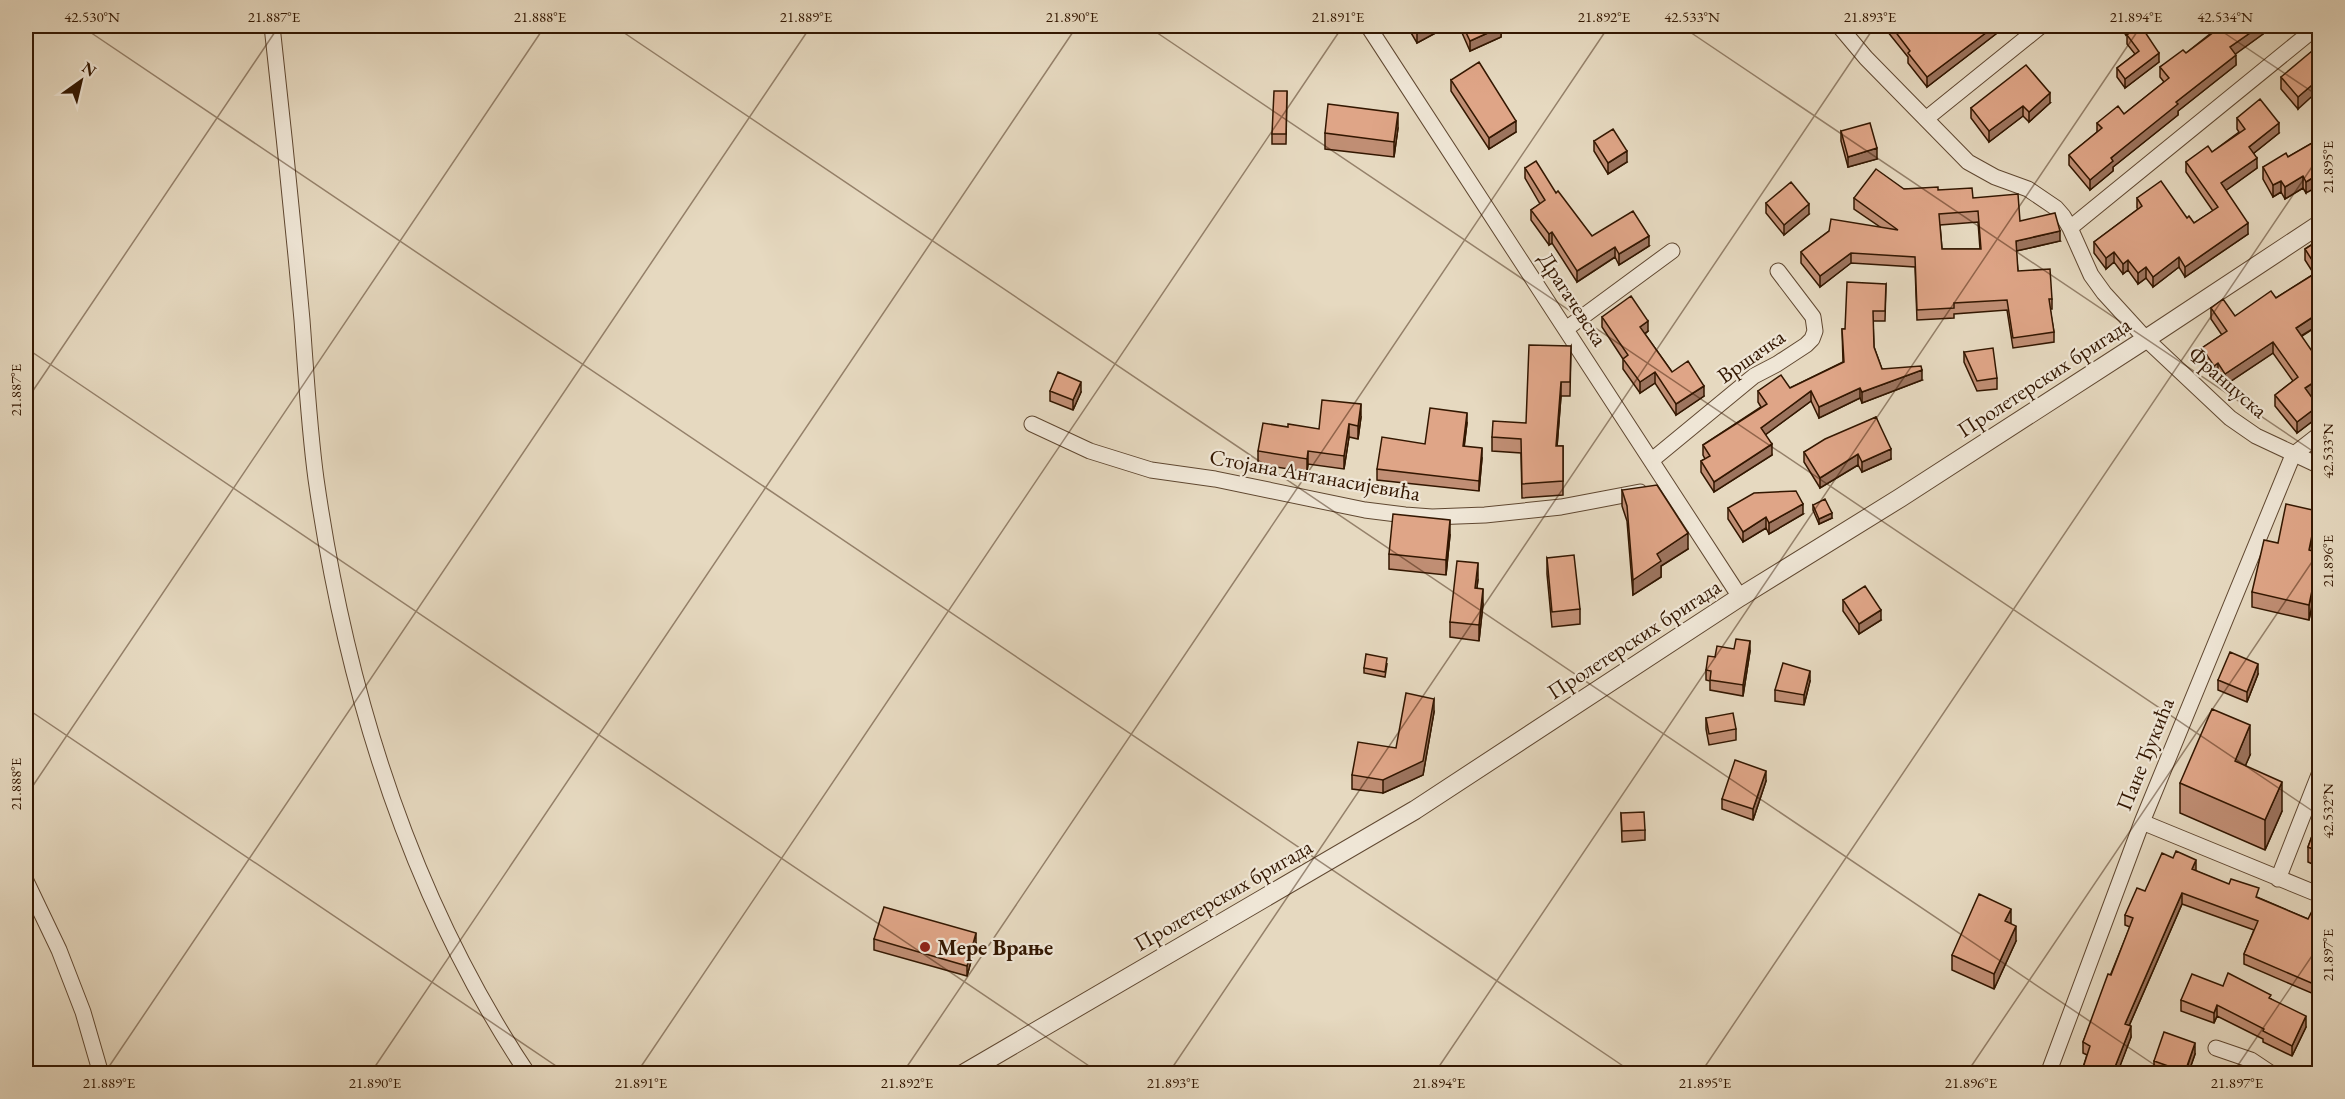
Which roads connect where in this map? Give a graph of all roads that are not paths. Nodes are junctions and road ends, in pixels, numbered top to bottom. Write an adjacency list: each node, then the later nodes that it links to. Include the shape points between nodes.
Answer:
1 (272, 26): 27 (street, via 316,477 350,659 386,787 438,912)
2 (1368, 26): 11 (street, Драгачевска)
3 (1839, 26): 6 (street, Француска)
4 (2041, 26): 6 (street)
5 (2318, 26): 8 (street)
6 (1927, 118): 8 (street, Француска, via 1968,162 2028,189 2056,208)
7 (2319, 224): 12 (street, Пролетерских бригада)
8 (2070, 228): 12 (street, Француска, via 2091,275)
9 (1672, 251): 11 (street)
10 (1778, 271): 16 (street, Вршачка, via 1813,317 1812,339 1754,376)
11 (1566, 329): 16 (street, Драгачевска)
12 (2146, 339): 15 (street, Француска, via 2230,418); 19 (street, Пролетерских бригада)
13 (1032, 424): 18 (street, Стојана Антанасијевића, via 1090,451 1151,470 1405,515 1485,515 1561,507)
14 (2319, 434): 15 (street)
15 (2293, 454): 17 (street, Француска); 21 (street, Пане Ђукића)
16 (1652, 460): 18 (street, Драгачевска)
17 (2319, 466)
18 (1669, 486): 19 (street, Драгачевска)
19 (1740, 597): 28 (street, Пролетерских бригада, via 1415,810)
20 (2319, 772): 22 (street)
21 (2142, 822): 22 (street); 29 (street, Пане Ђукића)
22 (2278, 879): 24 (street)
23 (26, 881): 26 (street, via 63,960)
24 (2319, 895)
25 (2217, 1048): 30 (street, via 2251,1060)
26 (101, 1074)
27 (528, 1074)
28 (963, 1074)
29 (2048, 1074)
30 (2272, 1074)

